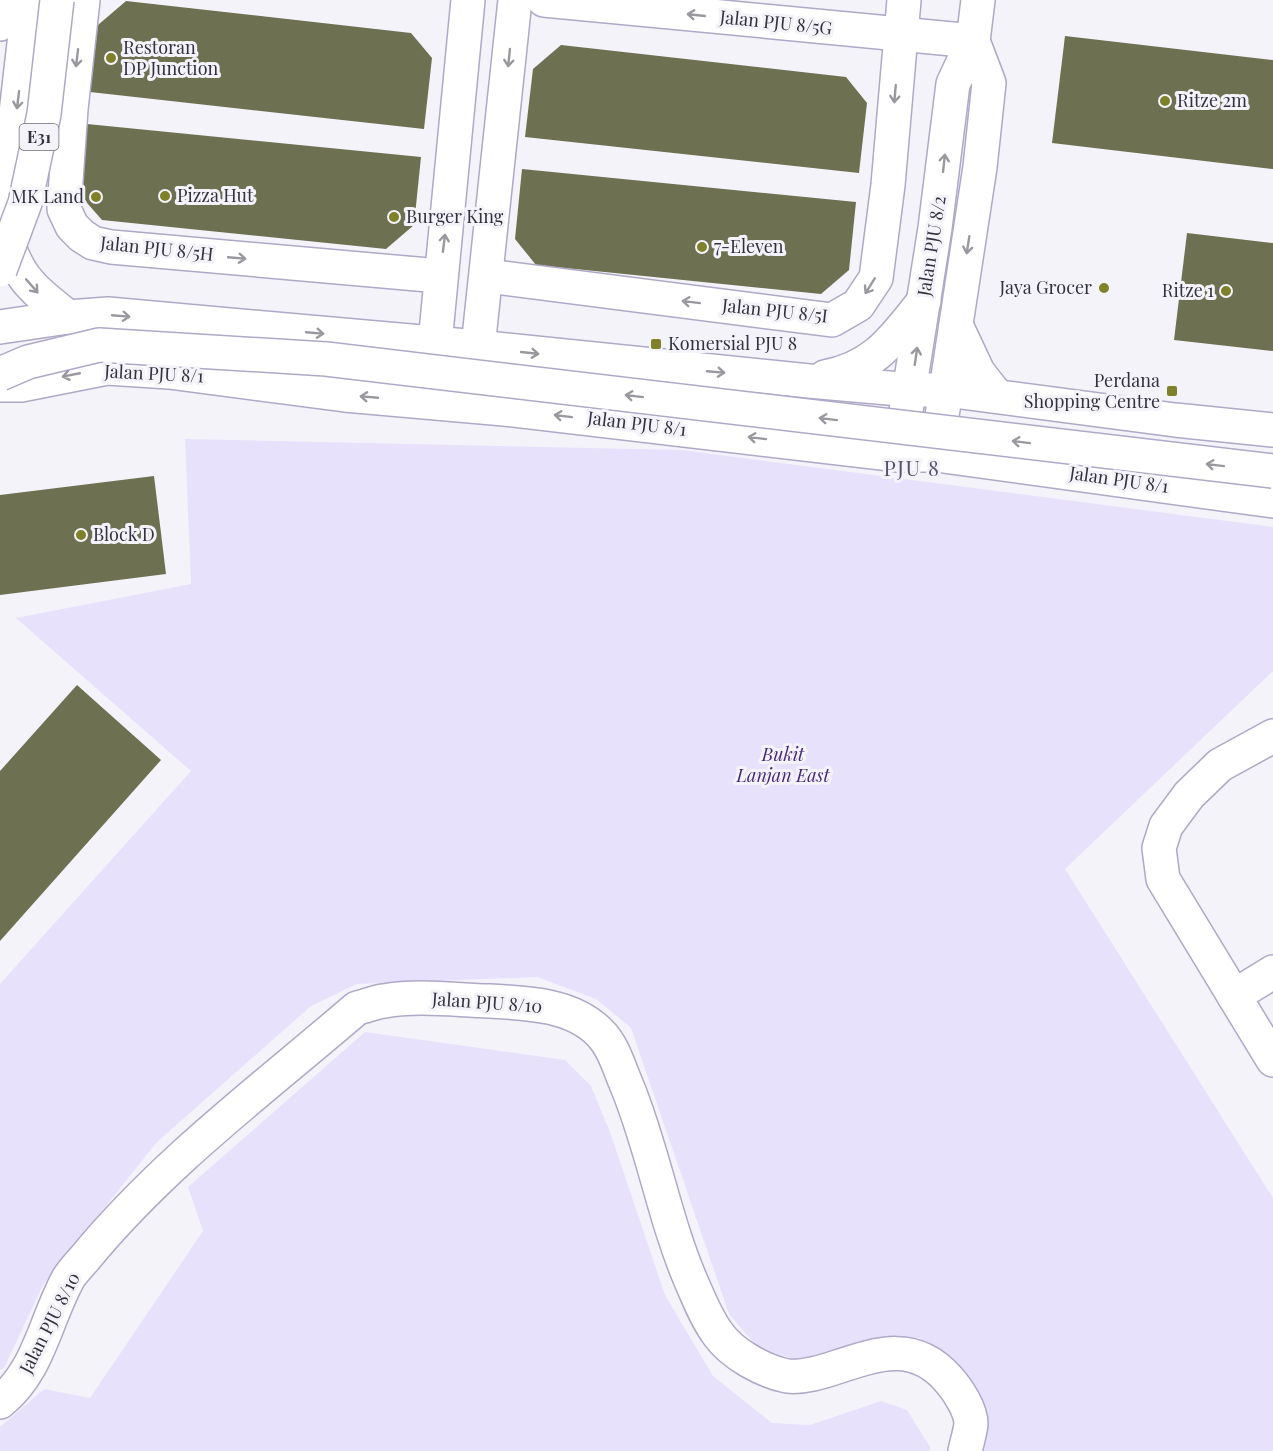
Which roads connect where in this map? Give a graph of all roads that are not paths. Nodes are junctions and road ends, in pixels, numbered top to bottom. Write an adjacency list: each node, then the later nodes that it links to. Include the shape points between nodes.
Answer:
1 (2, 0): 12 (main road)
2 (11, 0): 15 (main road)
3 (29, 0): 20 (main road, one-way to 20, via 3,226 17,268 36,292)
4 (57, 0): 16 (main road, E31, bridge, via 44,114 25,203)
5 (84, 0): 17 (main road, Jalan PJU 8/5H, one-way to 17, via 64,209 82,236 111,247)
6 (468, 0): 17 (main road, one-way to 6)
7 (515, 0): 18 (main road, one-way to 18)
8 (544, 0): 11 (main road, Jalan PJU 8/5G)
9 (904, 0): 13 (main road, Jalan PJU 8/5I)
10 (978, 0): 14 (main road, Jalan PJU 8/2)
11 (631, 4): 13 (main road, Jalan PJU 8/5G, one-way to 11)
12 (0, 24)
13 (900, 35): 14 (main road, Jalan PJU 8/5G); 18 (main road, Jalan PJU 8/5I, one-way to 18, via 876,278 858,305 831,320)
14 (973, 41): 19 (main road, Jalan PJU 8/2, one-way to 14, via 953,84); 21 (main road, Jalan PJU 8/2, one-way to 21, via 989,82)
15 (0, 79)
16 (0, 270)
17 (440, 276): 23 (main road)
18 (487, 276): 24 (main road)
19 (924, 301): 26 (main road, via 870,361 838,375); 28 (main road, Jalan PJU 8/2, one-way to 19)
20 (68, 317): 22 (main road); 23 (main road, one-way to 23, via 108,314)
21 (956, 325): 29 (main road, Jalan PJU 8/2); 30 (main road, via 978,372)
22 (0, 327)
23 (435, 343): 24 (main road)
24 (478, 347): 26 (main road, one-way to 26)
25 (0, 374): 34 (main road, one-way to 25, bridge, via 326,359 99,345 28,362)
26 (809, 381): 28 (main road)
27 (0, 385): 32 (main road, Jalan PJU 8/1, one-way to 27, via 169,372 107,368)
28 (911, 390): 29 (main road); 32 (main road, Jalan PJU 8/2)
29 (946, 390): 30 (main road); 33 (main road, Jalan PJU 8/2)
30 (996, 395): 31 (main road)
31 (1273, 430)
32 (899, 455): 33 (main road, Jalan PJU 8/1)
33 (936, 455): 35 (main road, Jalan PJU 8/1)
34 (1273, 471)
35 (1273, 501)
36 (1273, 736): 38 (main road, via 1220,765 1189,795 1166,826 1159,848 1163,879)
37 (1273, 972): 38 (main road)
38 (1234, 996): 39 (main road)
39 (1273, 1060)
40 (0, 1402): 41 (main road, Jalan PJU 8/10, via 13,1392 31,1365 68,1278 116,1223 195,1146 357,1008 421,998 522,1002 573,1015 600,1032 613,1050 634,1104 682,1260 701,1305 729,1346 788,1376 817,1374 882,1354 927,1359 960,1392 971,1422)
41 (965, 1451)

